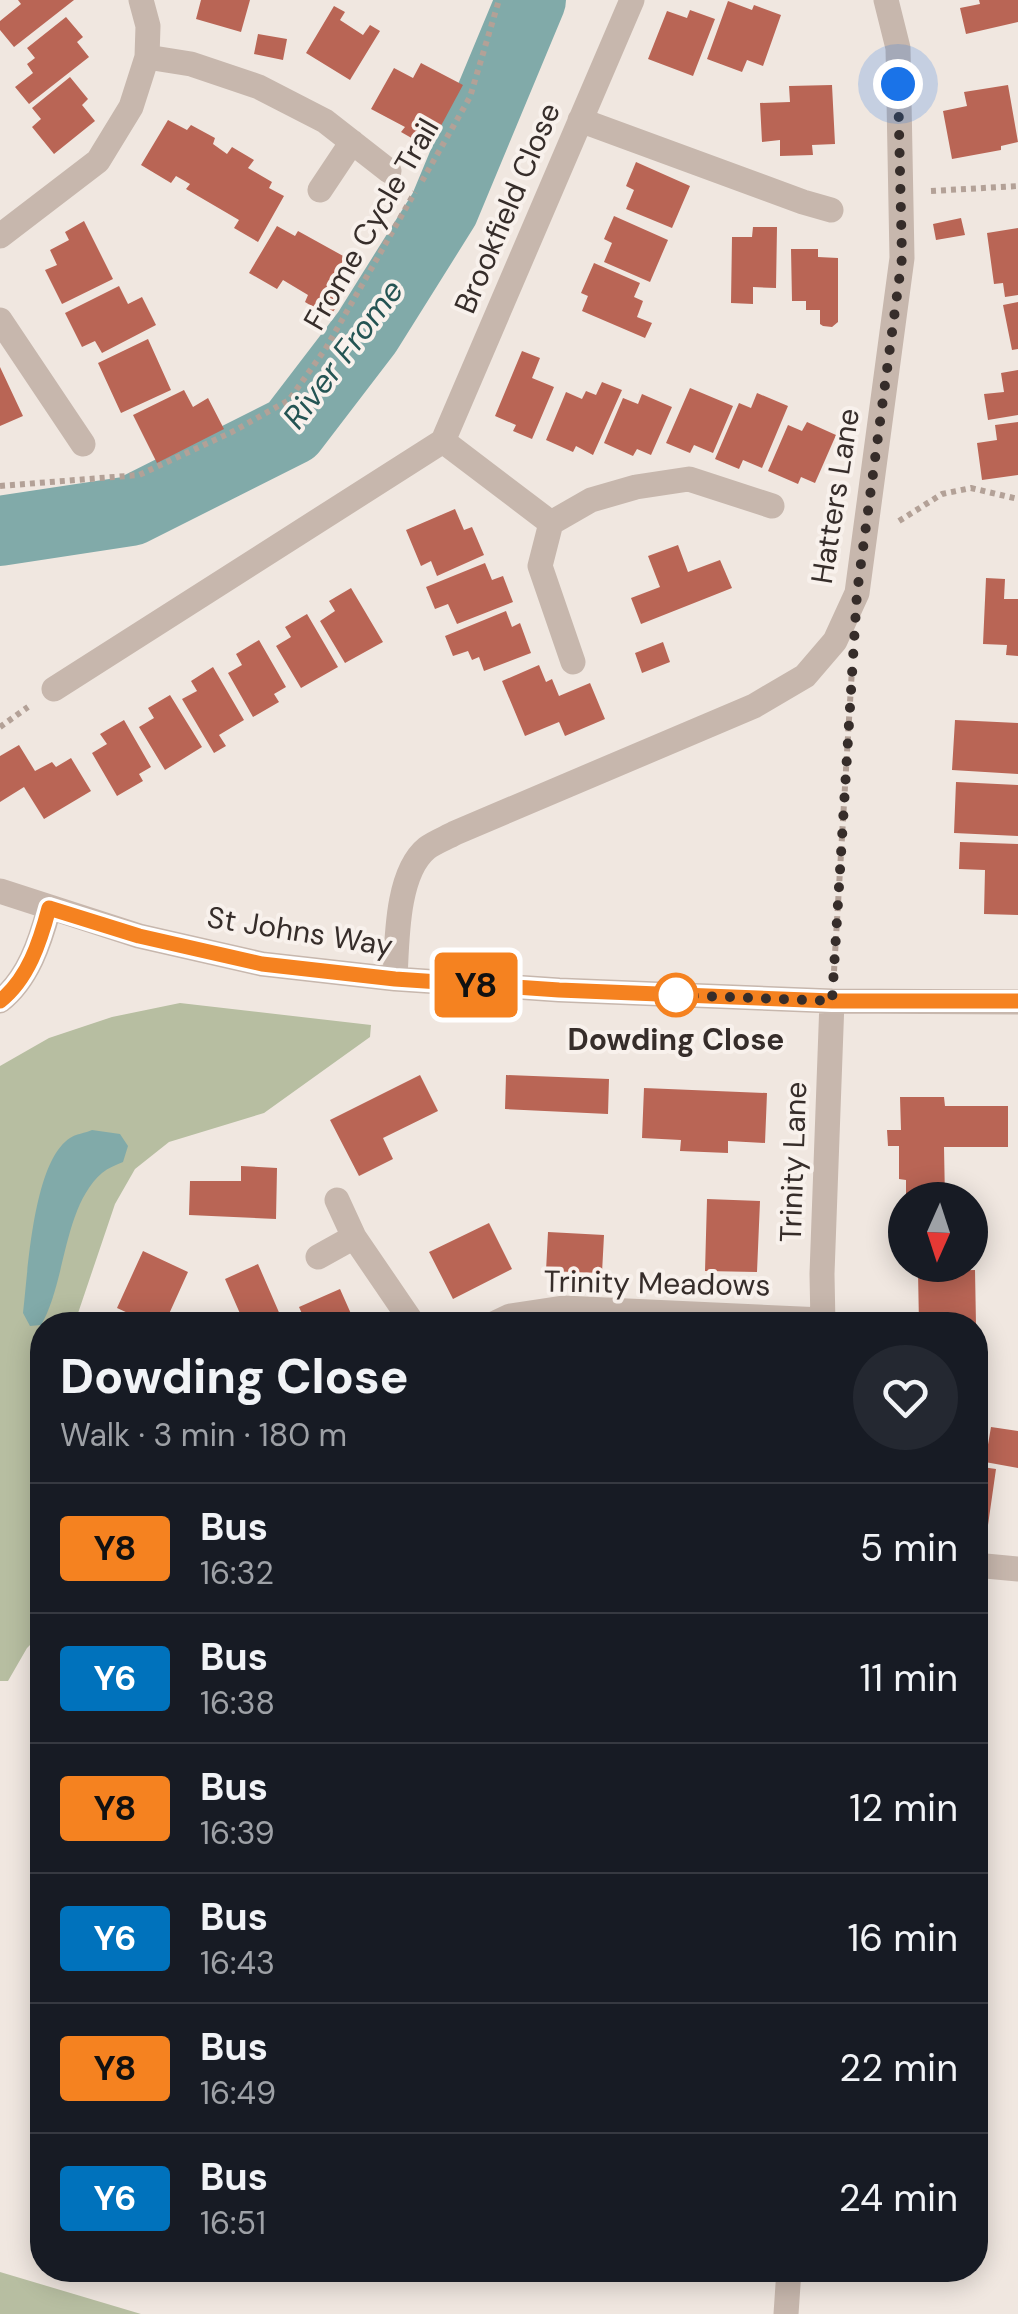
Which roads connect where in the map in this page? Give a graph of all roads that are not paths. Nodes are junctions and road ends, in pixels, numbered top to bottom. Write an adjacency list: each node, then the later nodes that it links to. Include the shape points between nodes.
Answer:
1 (142, 0): 4 (street)
2 (632, 0): 5 (street, Brookfield Close)
3 (886, 0): 20 (street, Hatters Lane, via 898,48 902,258 857,593 835,641 806,676 754,706 426,849 411,868 402,898)
4 (147, 57): 6 (street, via 259,87 325,120); 10 (street, via 132,107 98,161)
5 (580, 120): 9 (street); 12 (street, Brookfield Close)
6 (352, 142): 7 (street); 8 (street)
7 (389, 171)
8 (320, 190)
9 (831, 210)
10 (0, 236)
11 (0, 320): 13 (street)
12 (442, 441): 15 (street); 17 (street)
13 (83, 444)
14 (772, 506): 15 (street, via 690,479 591,500)
15 (551, 523): 16 (street, via 540,566)
16 (573, 662)
17 (54, 689)
18 (0, 891): 19 (street, St Johns Way)
19 (49, 908): 20 (street, St Johns Way, via 262,964); 21 (street, via 24,976)
20 (395, 979): 22 (street, St Johns Way)
21 (0, 1001)
22 (832, 1001): 23 (street, St Johns Way); 30 (street, Trinity Lane)
23 (1018, 1002)
24 (337, 1200): 25 (street)
25 (354, 1237): 26 (street); 27 (street)
26 (318, 1257)
27 (405, 1312)
28 (536, 1312): 29 (street, Trinity Meadows)
29 (632, 1312)
30 (823, 1312)
31 (988, 1567): 32 (street)
32 (1018, 1570)
33 (788, 2282): 34 (street)
34 (786, 2314)

